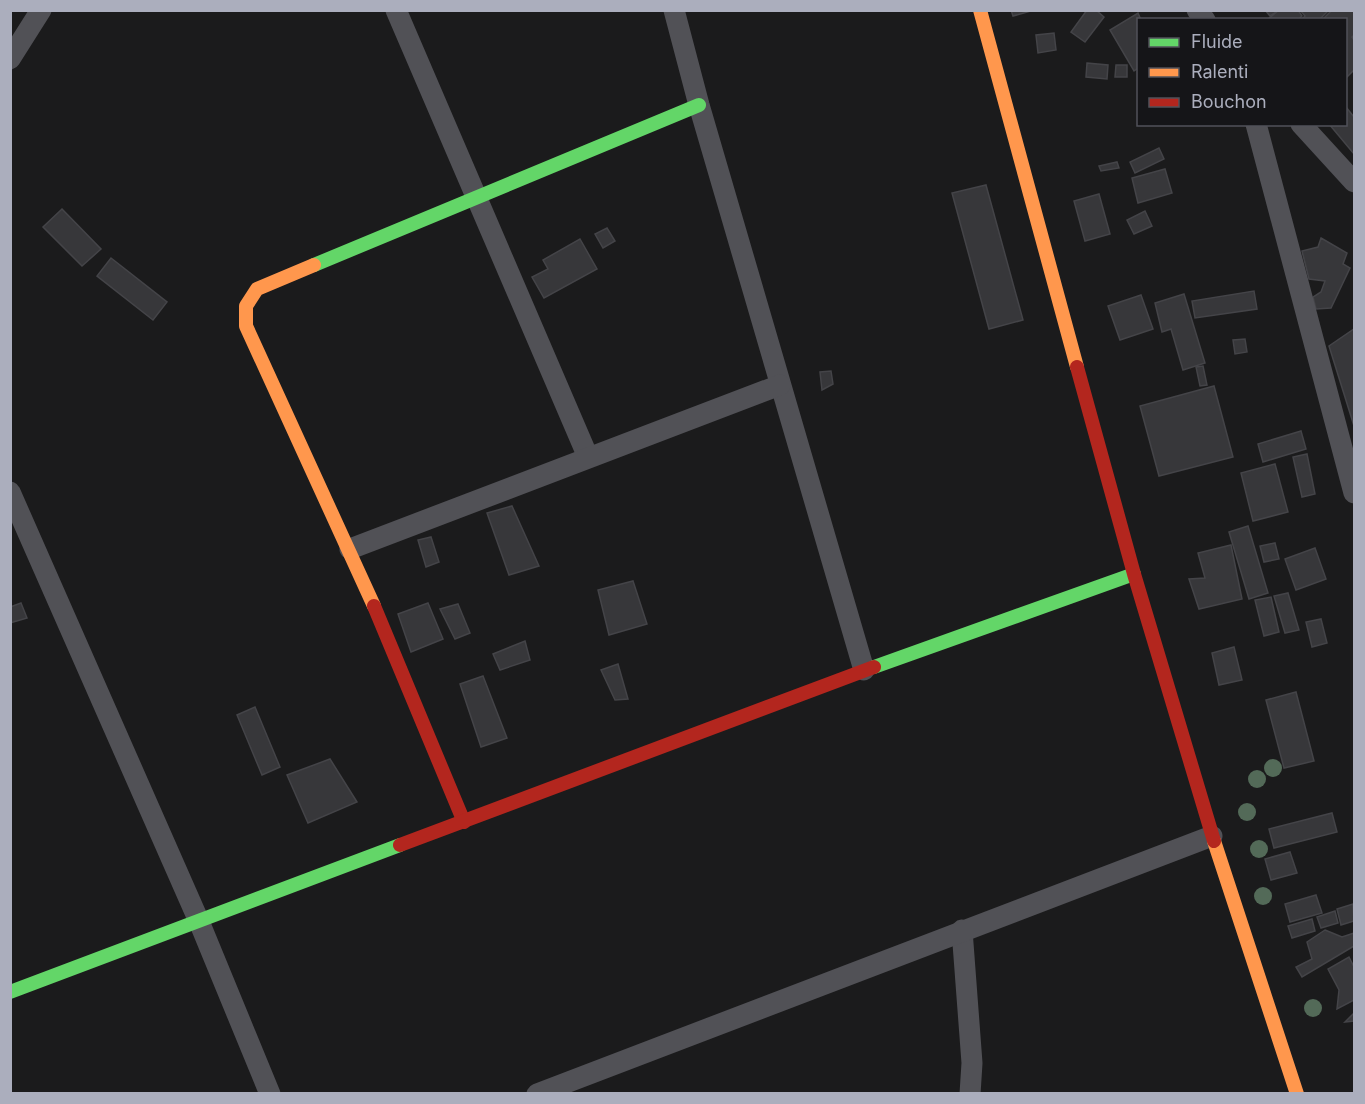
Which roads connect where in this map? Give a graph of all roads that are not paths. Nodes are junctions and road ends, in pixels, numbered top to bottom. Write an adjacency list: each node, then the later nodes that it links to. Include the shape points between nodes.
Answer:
1 (41, 10): 5 (street)
2 (396, 10): 10 (street)
3 (674, 10): 6 (street)
4 (980, 10): 16 (street)
5 (10, 58)
6 (699, 105): 10 (street); 11 (street)
7 (1257, 126): 14 (street)
8 (1303, 126): 9 (street)
9 (1354, 182)
10 (477, 198): 12 (street); 15 (street, via 257,289 246,306 246,326)
11 (780, 385): 12 (street); 17 (street)
12 (588, 457): 15 (street)
13 (10, 492): 20 (street)
14 (1354, 493)
15 (350, 549): 18 (street)
16 (1134, 574): 17 (street); 19 (street)
17 (864, 670): 18 (street)
18 (464, 822): 20 (street)
19 (1212, 836): 21 (street); 24 (street)
20 (198, 919): 22 (street); 26 (street)
21 (962, 930): 23 (street); 25 (street)
22 (10, 992)
23 (972, 1063): 28 (street); 29 (street)
24 (1294, 1086): 30 (street)
25 (563, 1089): 27 (street)
26 (270, 1094)
27 (537, 1094)
28 (970, 1094)
29 (982, 1094)
30 (1310, 1094)

